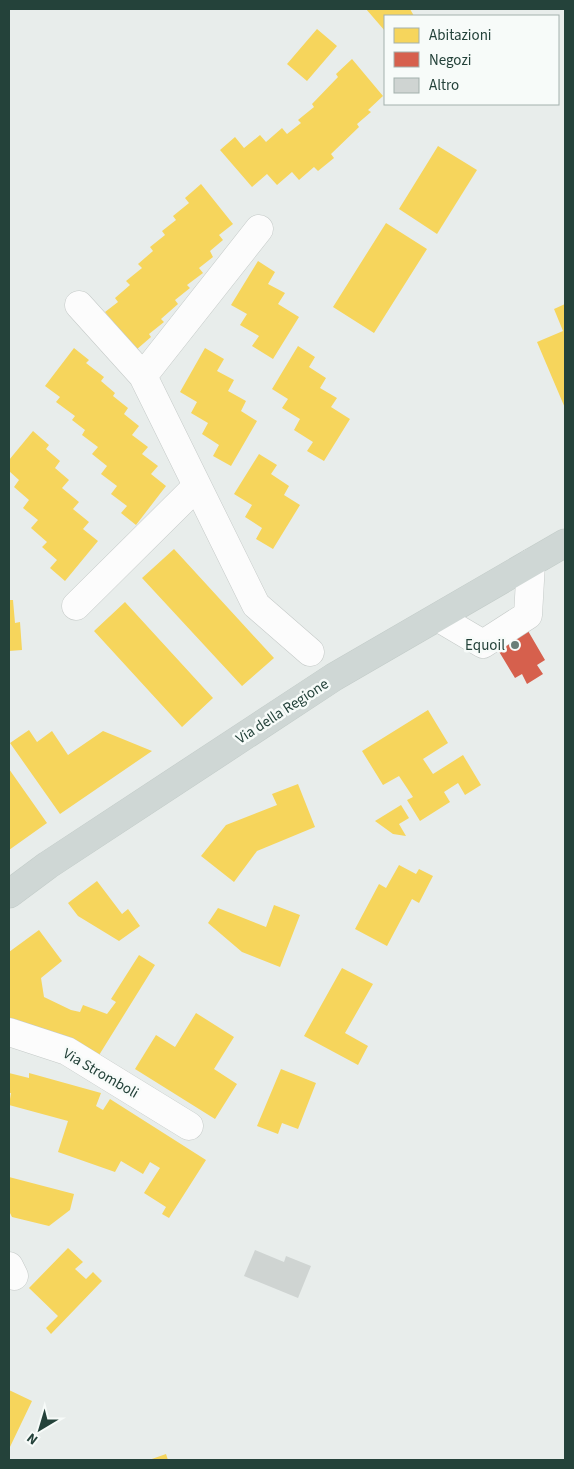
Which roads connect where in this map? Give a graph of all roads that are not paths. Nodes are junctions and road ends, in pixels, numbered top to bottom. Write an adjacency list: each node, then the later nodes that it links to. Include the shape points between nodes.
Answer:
1 (259, 230): 3 (street)
2 (80, 305): 3 (street)
3 (143, 376): 4 (street)
4 (197, 486): 7 (street); 9 (street, via 256,605)
5 (565, 543): 6 (main road, Via della Regione)
6 (531, 563): 8 (main road, Via della Regione); 8 (street, via 528,615 483,644)
7 (76, 606)
8 (439, 618): 10 (main road, Via della Regione, via 334,677)
9 (310, 652)
10 (9, 894)
11 (9, 1032): 12 (street, Via Stromboli, via 67,1052)
12 (189, 1126)

